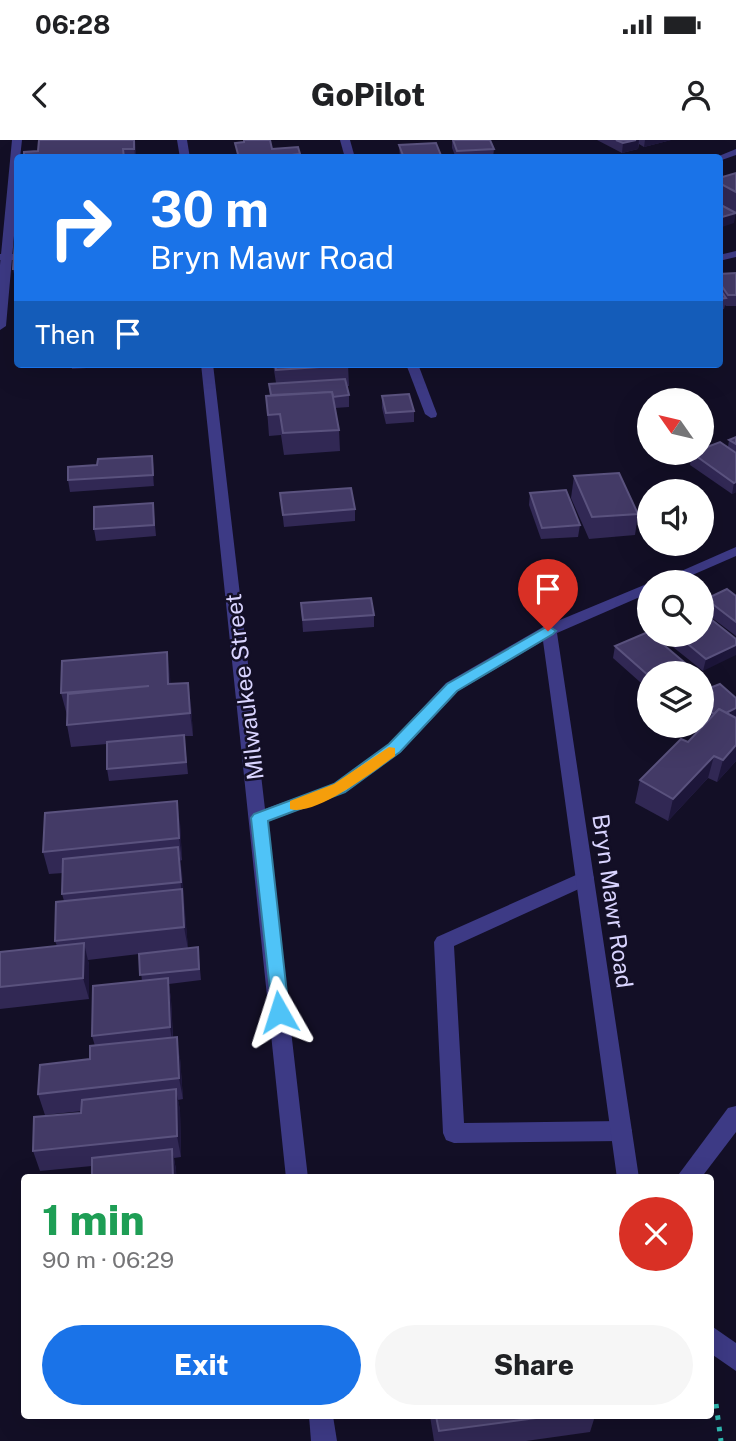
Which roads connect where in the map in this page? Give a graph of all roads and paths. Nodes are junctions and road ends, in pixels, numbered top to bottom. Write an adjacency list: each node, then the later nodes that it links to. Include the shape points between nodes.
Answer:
1 (14, 187): 2 (street)
2 (8, 257): 3 (street)
3 (0, 326)
4 (207, 368): 11 (street, Milwaukee Street)
5 (414, 368): 6 (street)
6 (431, 414)
7 (736, 551): 8 (street)
8 (691, 570)
9 (637, 593): 10 (street)
10 (548, 631): 11 (street, via 452,687 395,748 340,788); 12 (street, Bryn Mawr Road)
11 (259, 818): 15 (street, Milwaukee Street)
12 (585, 878): 14 (street, Bryn Mawr Road); 14 (street, via 444,942 454,1133)
13 (736, 1115): 17 (street)
14 (621, 1131): 16 (street, Bryn Mawr Road)
15 (297, 1174)
16 (627, 1174)
17 (690, 1174)
18 (714, 1340): 19 (street)
19 (736, 1359)
20 (716, 1404): 23 (path)
21 (321, 1419): 22 (street)
22 (324, 1441)
23 (721, 1441)

